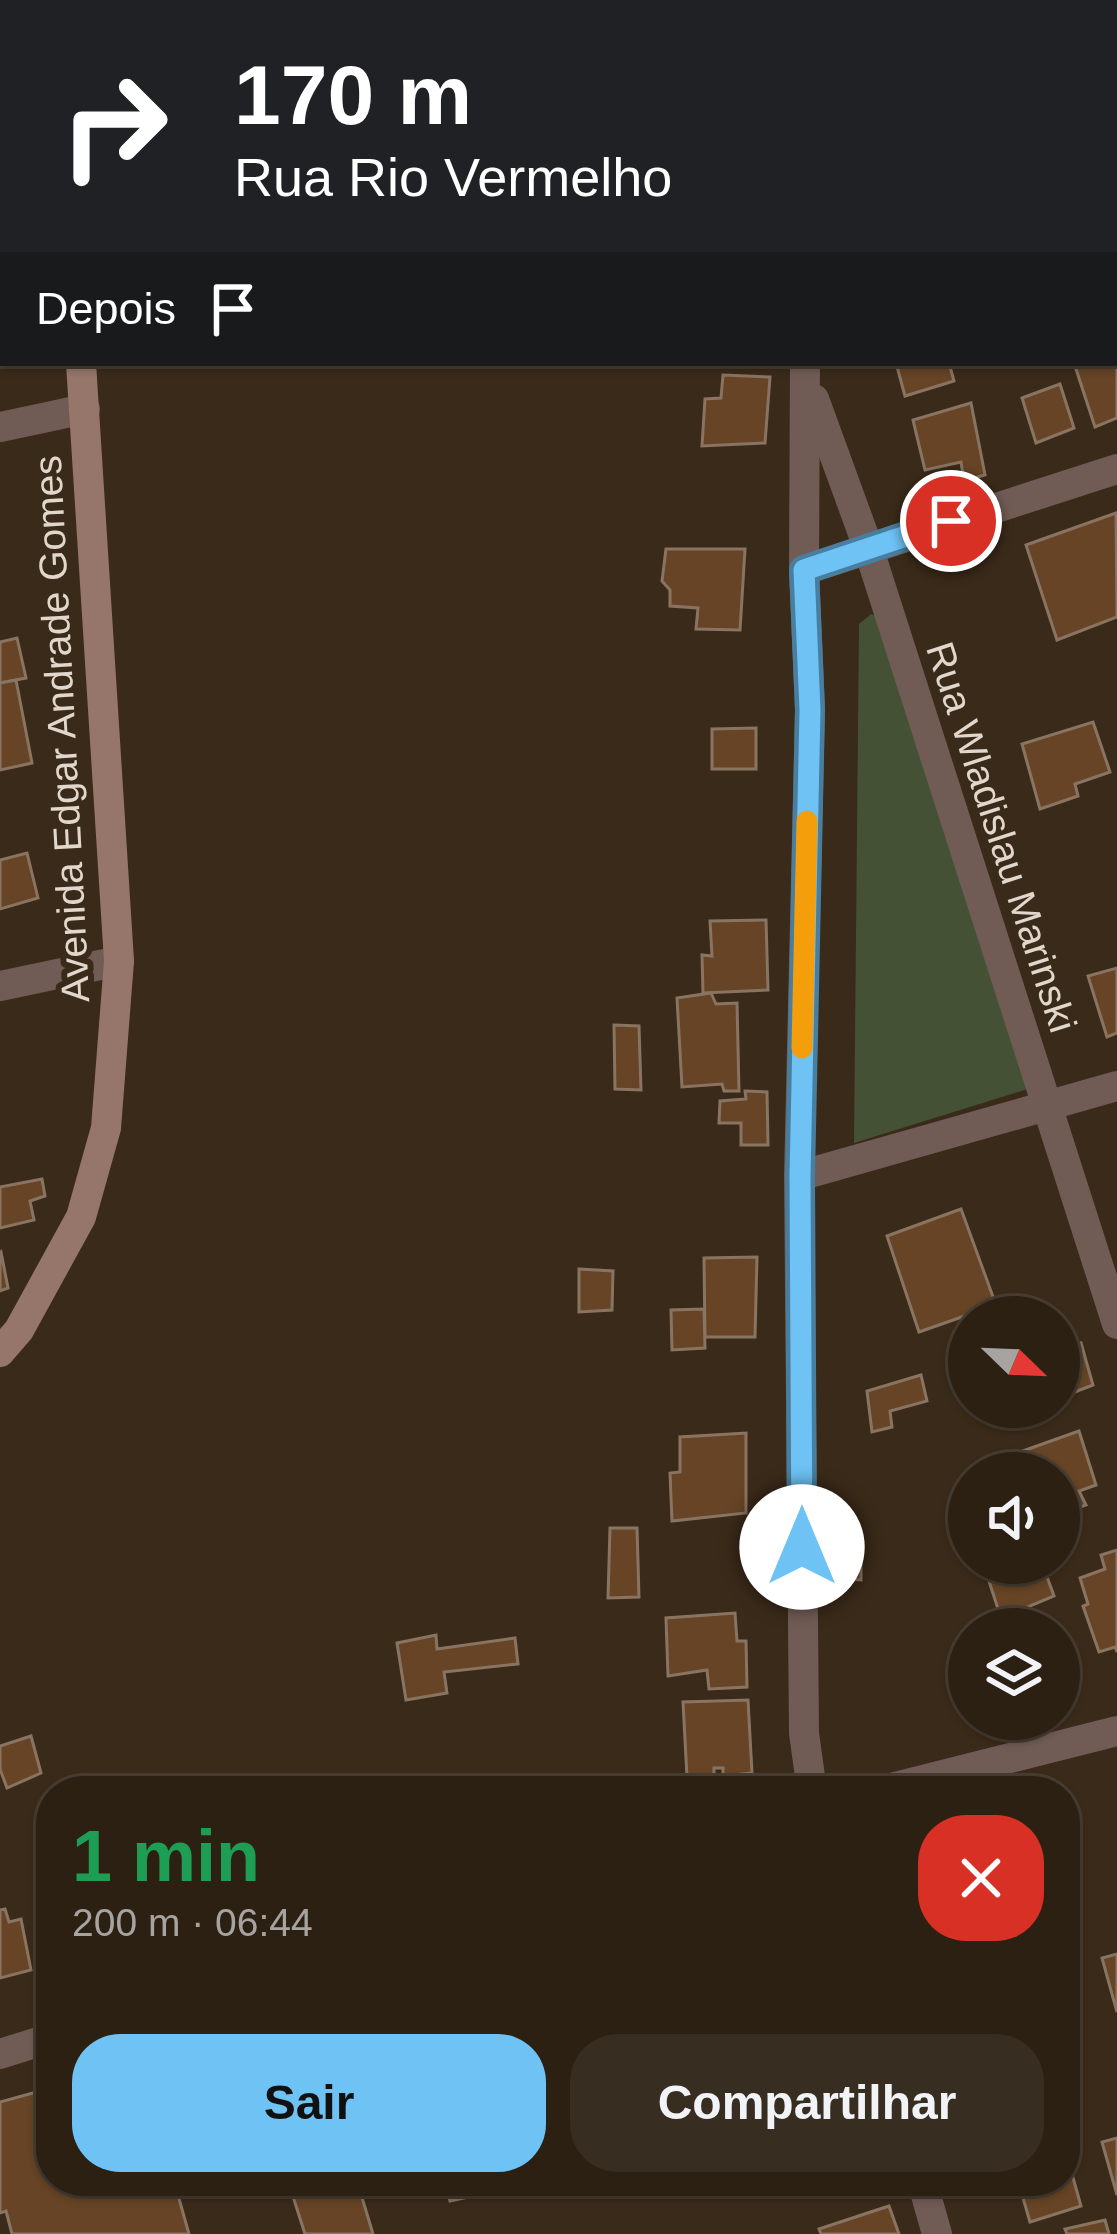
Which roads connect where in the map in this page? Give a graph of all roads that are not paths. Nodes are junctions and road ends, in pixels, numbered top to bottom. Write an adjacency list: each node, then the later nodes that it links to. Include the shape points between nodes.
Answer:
1 (81, 366): 3 (main road, Avenida Edgar Andrade Gomes)
2 (805, 370): 6 (street, Rua Wladislau Marinski); 7 (street)
3 (85, 410): 4 (street); 8 (main road, Avenida Edgar Andrade Gomes)
4 (0, 427)
5 (1117, 469): 6 (street)
6 (868, 547): 7 (street); 11 (street, Rua Wladislau Marinski)
7 (804, 570): 12 (street, via 810,710)
8 (119, 961): 9 (street); 14 (main road, Avenida Edgar Andrade Gomes, via 106,1128 81,1217)
9 (0, 986)
10 (1117, 1086): 11 (street)
11 (1048, 1107): 12 (street); 13 (street, Rua Wladislau Marinski)
12 (800, 1176): 16 (street)
13 (1117, 1324)
14 (0, 1352)
15 (1117, 1731): 17 (street)
16 (810, 1776)
17 (938, 1776)
18 (36, 2043): 19 (street)
19 (0, 2054)
20 (926, 2196): 21 (street)
21 (937, 2234)

